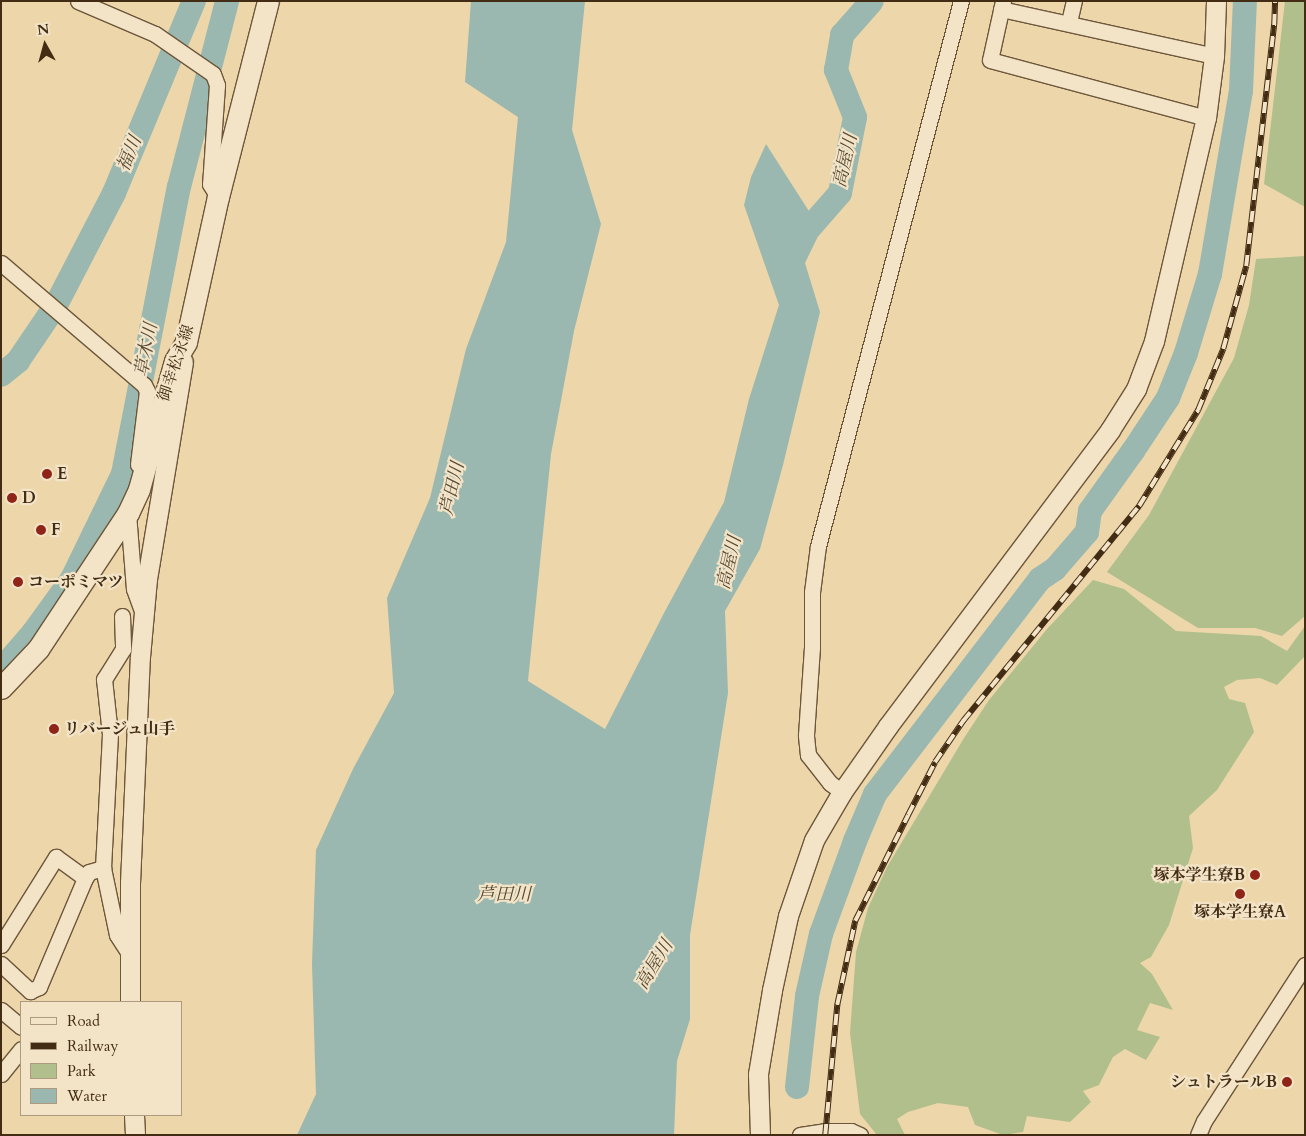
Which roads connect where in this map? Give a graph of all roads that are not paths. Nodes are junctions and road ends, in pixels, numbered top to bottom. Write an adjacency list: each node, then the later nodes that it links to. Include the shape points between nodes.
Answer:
1 (78, 1): 10 (street, via 155,34 210,72 218,84 210,184)
2 (268, 1): 10 (main road, 御幸松永線)
3 (961, 1): 18 (street, via 818,546 812,592 806,735 808,755 830,783)
4 (1074, 1): 7 (street)
5 (1216, 1): 8 (street)
6 (1002, 5): 7 (street); 9 (street, via 990,60)
7 (1069, 22): 8 (street)
8 (1214, 56): 9 (street)
9 (1206, 118): 18 (street, via 1154,341 1136,389 1110,430)
10 (218, 198): 12 (main road, 御幸松永線)
11 (1, 264): 13 (street, via 148,391 136,477)
12 (186, 342): 13 (main road, 御幸松永線, via 175,361); 16 (street)
13 (140, 488): 14 (main road, 御幸松永線)
14 (128, 513): 16 (street, via 134,590); 17 (main road, 御幸松永線, via 38,649)
15 (122, 616): 19 (street, via 123,649 104,679 110,734)
16 (144, 616): 22 (street)
17 (1, 688)
18 (842, 792): 32 (street, via 814,840 788,916 758,1074)
19 (103, 868): 20 (street, via 90,872); 22 (street, via 117,935)
20 (85, 878): 21 (street, via 56,857); 23 (street, via 40,987 30,991)
21 (1, 945)
22 (128, 952): 25 (street)
23 (1, 964)
24 (1305, 965): 35 (street)
25 (130, 1001)
26 (1, 1010): 27 (street)
27 (20, 1027)
28 (20, 1050): 29 (street)
29 (1, 1074)
30 (134, 1116): 31 (street)
31 (135, 1135)
32 (760, 1135)
33 (800, 1135): 34 (street, via 851,1131)
34 (860, 1135)
35 (1198, 1135)

